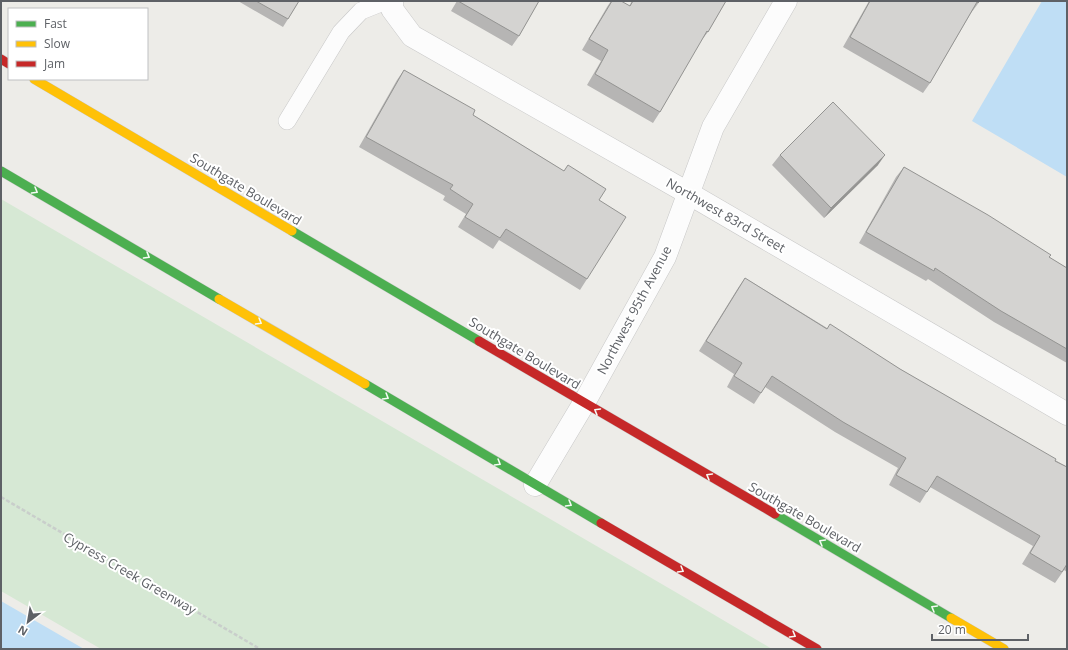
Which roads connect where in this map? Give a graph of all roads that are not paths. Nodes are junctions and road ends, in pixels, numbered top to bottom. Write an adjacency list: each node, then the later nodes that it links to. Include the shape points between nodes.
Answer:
1 (786, 1): 6 (street, Northwest 95th Avenue, via 713,127)
2 (390, 4): 4 (lane, via 361,11 341,32); 6 (street, Northwest 83rd Street, via 412,36)
3 (36, 80): 7 (main road, Southgate Boulevard)
4 (287, 122)
5 (1, 171): 9 (main road, one-way to 9)
6 (688, 193): 7 (street, Northwest 95th Avenue, via 665,257); 8 (street, Northwest 83rd Street)
7 (584, 403): 9 (street, Northwest 95th Avenue); 11 (main road, Southgate Boulevard, one-way to 7)
8 (1067, 414)
9 (535, 485): 10 (main road, one-way to 10)
10 (817, 649)
11 (1004, 649)

